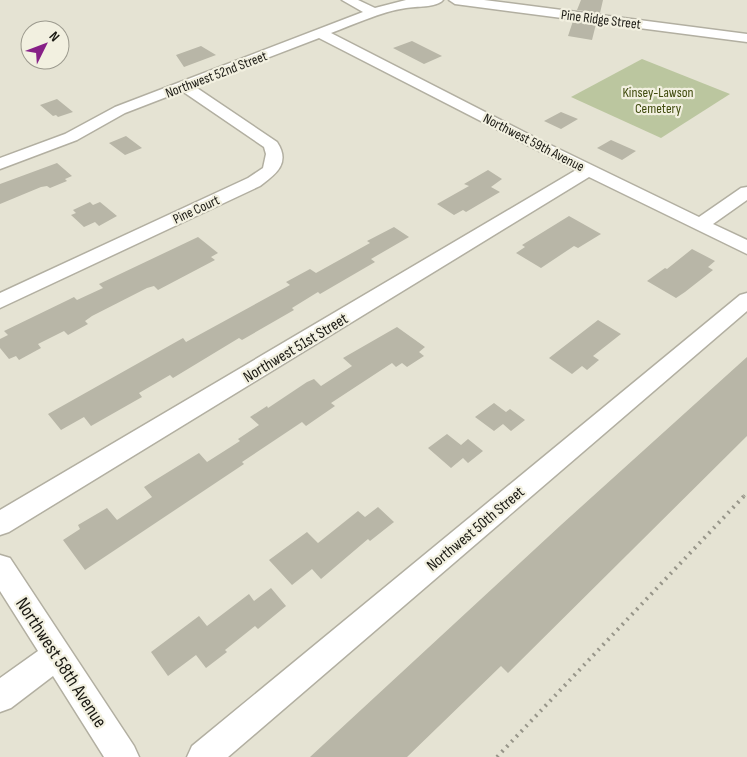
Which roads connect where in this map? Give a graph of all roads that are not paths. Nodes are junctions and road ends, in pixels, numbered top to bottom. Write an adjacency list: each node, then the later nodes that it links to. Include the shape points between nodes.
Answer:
1 (348, 0): 4 (street)
2 (437, 0): 4 (street, Northwest 52nd Street)
3 (455, 0): 6 (street, Pine Ridge Street)
4 (374, 12): 5 (street, Northwest 52nd Street)
5 (322, 34): 7 (street, Northwest 52nd Street); 9 (street, Northwest 59th Avenue)
6 (747, 38)
7 (184, 86): 8 (street, Northwest 52nd Street, via 120,110 71,136); 14 (street, Pine Court, via 271,145 274,154 271,170 254,182)
8 (0, 164)
9 (590, 170): 11 (street, Northwest 59th Avenue); 15 (street, Northwest 51st Street)
10 (747, 192): 11 (street)
11 (700, 225): 12 (street, Northwest 59th Avenue)
12 (747, 248)
13 (747, 300): 20 (street, Northwest 50th Street)
14 (0, 301)
15 (0, 524)
16 (0, 567): 17 (street, Northwest 58th Avenue)
17 (57, 655): 18 (street); 19 (street, Northwest 58th Avenue)
18 (0, 697)
19 (123, 757)
20 (203, 757)

